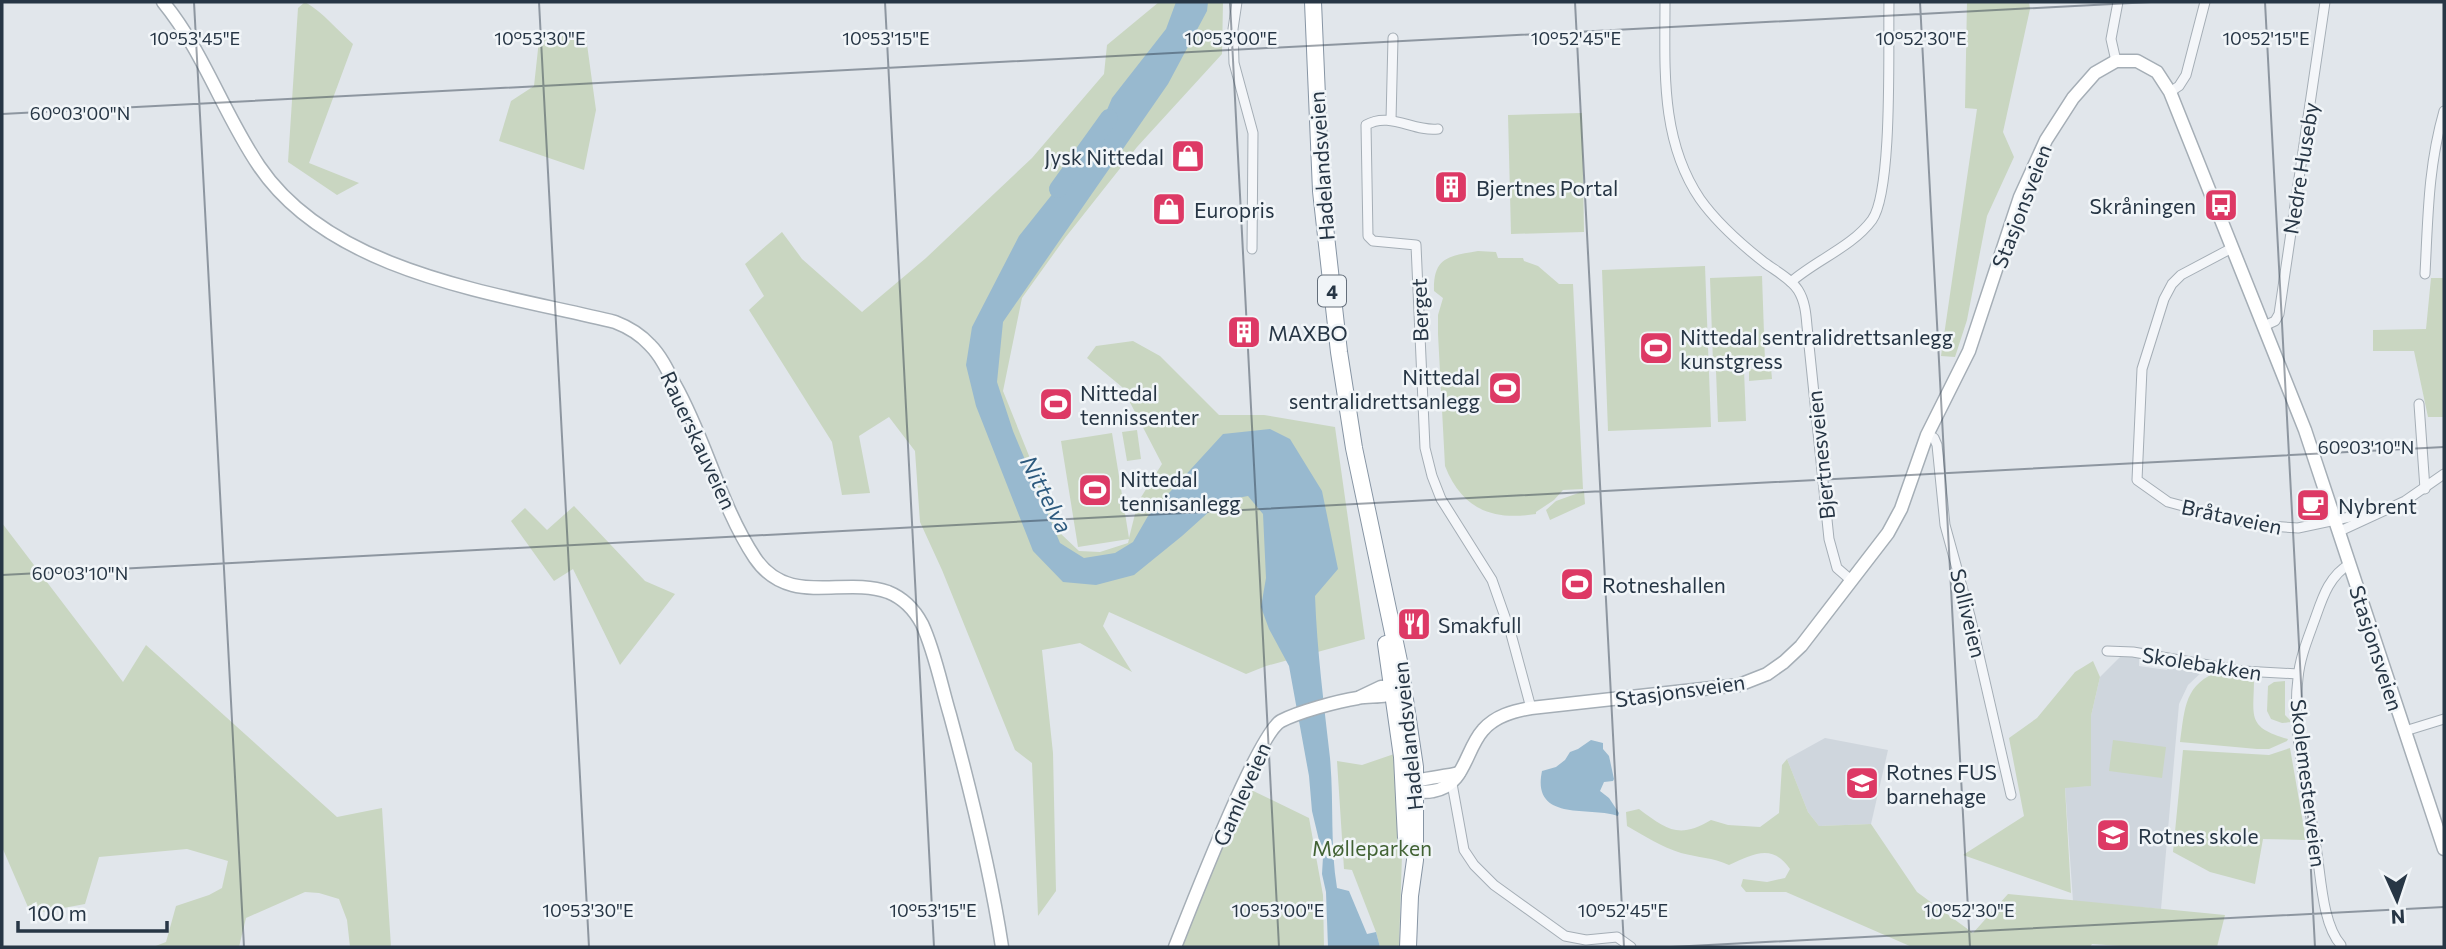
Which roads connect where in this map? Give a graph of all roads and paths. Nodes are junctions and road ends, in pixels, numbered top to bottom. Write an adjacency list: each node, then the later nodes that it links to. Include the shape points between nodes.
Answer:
1 (163, 2): 39 (main road, Rauerskauveien, via 196,48 260,167 301,211 348,244 412,272 626,327 649,343 664,364 758,562 796,586 871,588 900,597 912,608 929,643 967,774)
2 (1237, 2): 16 (street, via 1234,63 1253,133)
3 (1313, 2): 29 (highway, Hadelandsveien / 4, via 1320,166 1332,298)
4 (1665, 2): 18 (street, via 1667,104 1684,168 1701,200 1721,223)
5 (1889, 2): 18 (street, via 1880,204 1860,233)
6 (2118, 2): 10 (street, via 2111,39)
7 (2204, 2): 11 (street, via 2186,75)
8 (2325, 2): 19 (street, Nedre Huseby, via 2279,314)
9 (1393, 38): 13 (street)
10 (2116, 61): 11 (main road, Stasjonsveien, via 2150,66); 21 (main road, Stasjonsveien, via 2088,80 2042,148 2016,206 1969,351)
11 (2170, 92): 15 (main road, Stasjonsveien)
12 (2444, 111): 17 (street, via 2430,169)
13 (1391, 120): 14 (street); 30 (street, Berget, via 1366,125 1368,236 1373,241 1416,245 1424,448 1441,499 1492,580)
14 (1438, 129)
15 (2232, 248): 19 (main road, Stasjonsveien); 24 (street, Bråtaveien, via 2181,275 2164,299 2142,369 2137,480 2168,502 2255,525 2289,529)
16 (1252, 249)
17 (2425, 274)
18 (1791, 282): 26 (street, Bjertnesveien, via 1800,293 1806,316 1830,545 1837,568)
19 (2264, 326): 24 (main road, Stasjonsveien)
20 (2419, 404): 23 (street)
21 (1927, 435): 26 (main road, Stasjonsveien, via 1901,509); 35 (street, Solliveien, via 1937,445 1945,525)
22 (2444, 474): 23 (street, Bråtaveien)
23 (2424, 489): 24 (street, Bråtaveien, via 2373,515 2358,515)
24 (2336, 526): 25 (main road, Stasjonsveien)
25 (2350, 564): 28 (street, Skolemesterveien, via 2333,576); 32 (main road, Stasjonsveien)
26 (1852, 582): 30 (main road, Stasjonsveien, via 1801,646 1759,678 1714,689)
27 (2106, 651): 28 (street, Skolebakken, via 2243,671)
28 (2298, 674): 37 (street, Skolemesterveien, via 2298,726)
29 (1396, 689): 34 (highway, Hadelandsveien / 4); 40 (main road, Gamleveien, via 1372,689 1280,722 1270,730)
30 (1531, 708): 33 (main road, Stasjonsveien, via 1503,715 1485,727)
31 (2444, 719): 32 (street)
32 (2405, 732): 36 (main road, Stasjonsveien)
33 (1454, 777): 34 (main road, via 1438,790); 42 (street, via 1464,849 1494,885 1565,936 1586,940 1617,937)
34 (1412, 786): 41 (highway, Hadelandsveien / 4)
35 (2011, 795)
36 (2444, 849)
37 (2332, 932): 38 (street, Skolemesterveien); 43 (street, Skolemesterveien)
38 (2341, 944)
39 (1002, 947)
40 (1175, 947)
41 (1408, 947)
42 (1631, 947)
43 (2330, 947)

